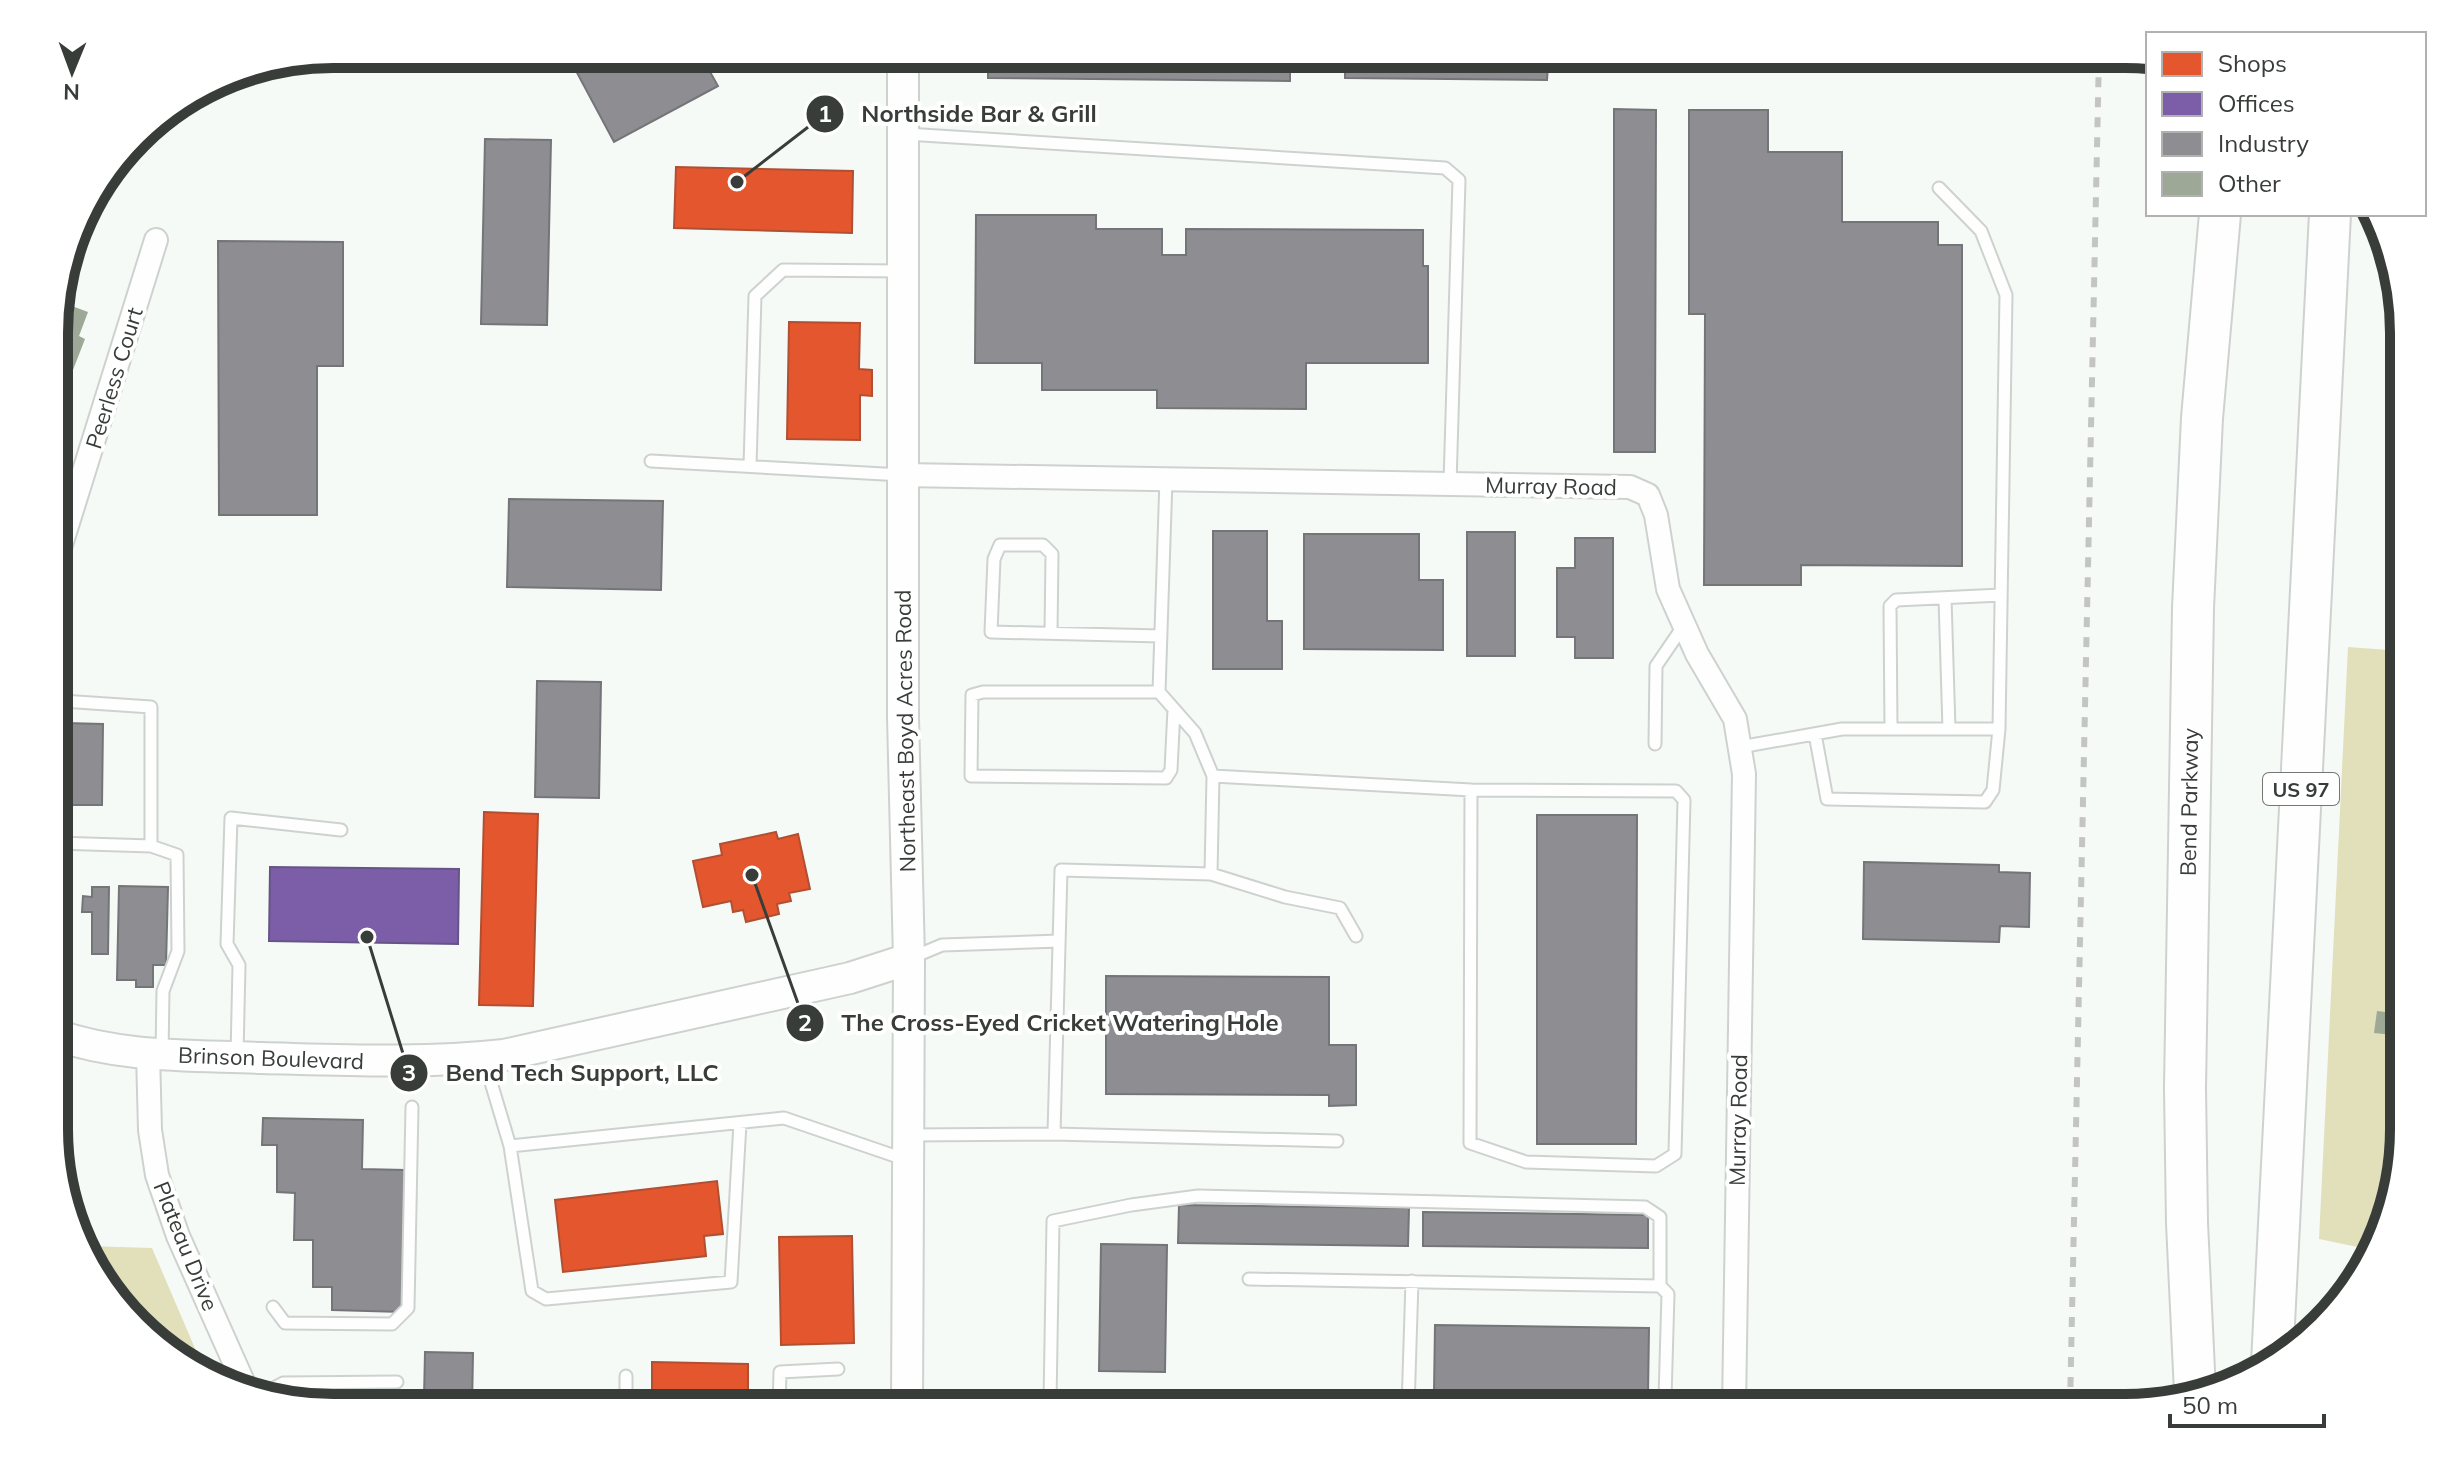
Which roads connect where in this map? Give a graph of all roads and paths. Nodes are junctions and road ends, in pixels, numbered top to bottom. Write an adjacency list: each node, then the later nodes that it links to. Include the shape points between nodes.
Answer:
1 (903, 68): 2 (street, Northeast Boyd Acres Road)
2 (903, 134): 7 (street, Northeast Boyd Acres Road); 12 (lane, via 1445,168 1459,180)
3 (1939, 188): 14 (lane, via 1981,231 2006,295)
4 (2220, 216): 55 (highway, Bend Parkway, via 2202,418 2193,623 2185,1088)
5 (2330, 216): 51 (highway, US 97)
6 (156, 240): 13 (street, Peerless Court)
7 (903, 271): 9 (lane, via 783,270 755,296); 10 (street, Northeast Boyd Acres Road)
8 (651, 461): 9 (lane)
9 (750, 466): 10 (lane)
10 (903, 475): 11 (street, Murray Road); 36 (street, Northeast Boyd Acres Road)
11 (1166, 479): 12 (street, Murray Road); 18 (lane)
12 (1450, 484): 16 (street, Murray Road, via 1630,487 1648,495 1668,589)
13 (68, 523)
14 (2001, 595): 15 (lane); 24 (lane)
15 (1945, 598): 22 (lane, via 1896,600 1890,606); 23 (lane)
16 (1684, 624): 26 (lane, via 1656,666); 27 (street, Murray Road, via 1735,719)
17 (1051, 633): 17 (lane, via 1052,554 1043,545 1000,545 994,559 991,632); 18 (lane)
18 (1161, 636): 19 (lane)
19 (1159, 692): 21 (lane); 21 (lane, via 972,695 971,776 1166,778 1171,770)
20 (68, 701): 32 (lane, via 151,707)
21 (1174, 709): 28 (lane, via 1195,733)
22 (1891, 729): 23 (lane); 25 (lane)
23 (1949, 729): 24 (lane)
24 (1999, 729): 25 (lane, via 1993,790 1985,802 1827,799)
25 (1815, 734): 27 (lane)
26 (1655, 744)
27 (1740, 747): 60 (street, Murray Road, via 1744,774)
28 (1213, 776): 29 (lane); 33 (lane)
29 (1471, 790): 29 (lane, via 1676,791 1684,800 1675,1154 1656,1166 1526,1162 1470,1143)
30 (341, 830): 39 (lane, via 231,818 227,944 239,965)
31 (68, 843): 32 (lane)
32 (151, 846): 38 (lane, via 177,855 178,951 163,991)
33 (1211, 874): 34 (lane, via 1340,908); 35 (lane, via 1061,870)
34 (1356, 936)
35 (1059, 941): 36 (lane, via 942,945); 43 (lane)
36 (909, 959): 40 (street, Brinson Boulevard, via 850,978); 46 (street, Northeast Boyd Acres Road)
37 (68, 1039): 38 (street, Brinson Boulevard)
38 (155, 1054): 39 (street, Brinson Boulevard); 54 (street, Plateau Drive, via 150,1130 157,1175)
39 (237, 1057): 40 (street, Brinson Boulevard, via 393,1062)
40 (483, 1057): 45 (lane)
41 (412, 1107): 50 (lane, via 408,1308 392,1324 285,1323)
42 (740, 1123): 45 (lane); 45 (lane, via 731,1282 546,1299 532,1291); 46 (lane, via 784,1118)
43 (1054, 1134): 44 (lane); 46 (lane)
44 (1337, 1141)
45 (510, 1146)
46 (908, 1148): 63 (street, Northeast Boyd Acres Road)
47 (1249, 1279): 48 (lane)
48 (1412, 1281): 49 (lane); 58 (lane)
49 (1660, 1286): 59 (lane, via 1668,1294); 64 (lane, via 1660,1217 1645,1207 1198,1196 1131,1205 1053,1221)
50 (273, 1307)
51 (2273, 1348)
52 (838, 1369): 62 (lane, via 780,1372)
53 (626, 1376): 61 (lane)
54 (241, 1377)
55 (2192, 1380)
56 (397, 1382): 57 (lane)
57 (275, 1387)
58 (1408, 1393)
59 (1665, 1393)
60 (1734, 1393)
61 (626, 1394)
62 (779, 1394)
63 (907, 1394)
64 (1050, 1394)

